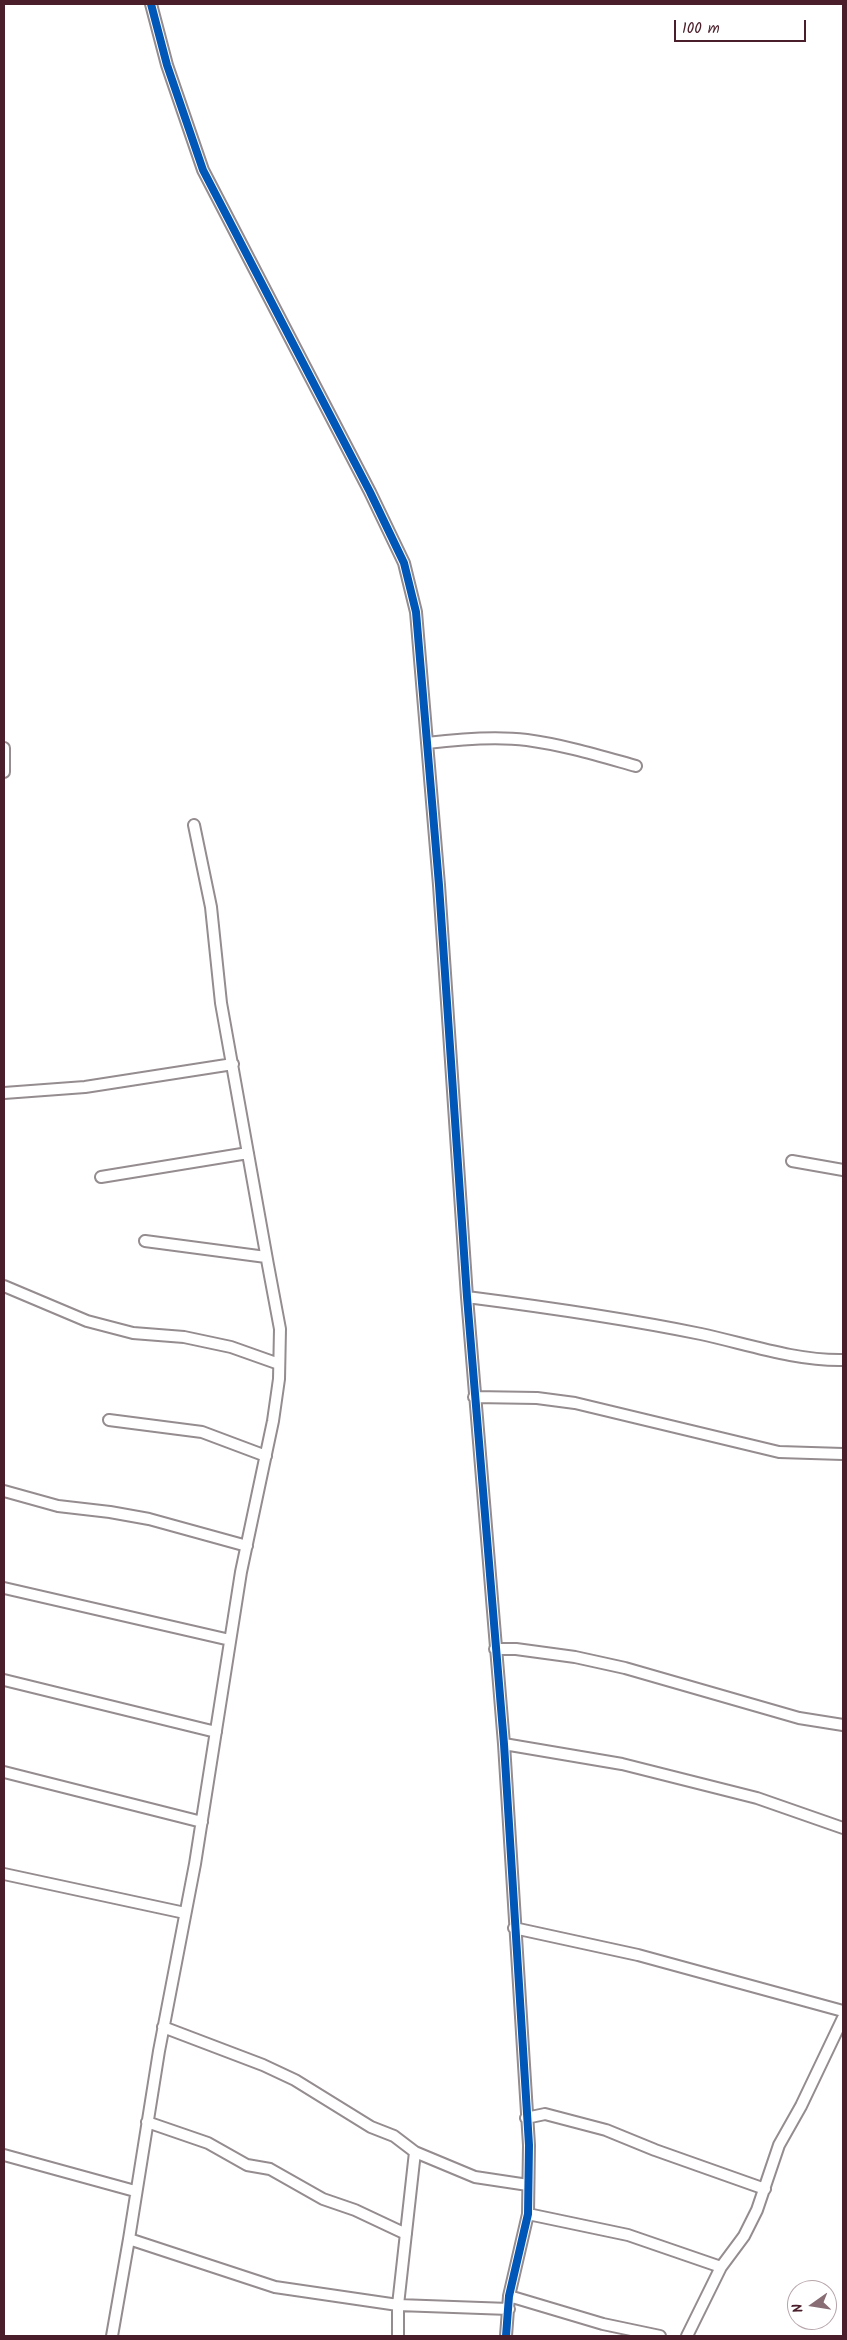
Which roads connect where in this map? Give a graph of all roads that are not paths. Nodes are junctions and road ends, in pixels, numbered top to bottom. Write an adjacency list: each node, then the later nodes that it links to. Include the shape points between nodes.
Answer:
1 (151, 4): 2 (street, via 203,170 404,562 416,612)
2 (427, 743): 4 (street, via 466,738 526,740 576,749); 16 (street, via 440,885)
3 (4, 748): 5 (street)
4 (636, 766)
5 (4, 772)
6 (194, 825): 7 (street, via 211,907 221,1003)
7 (233, 1064): 8 (street, via 84,1087); 9 (street)
8 (4, 1093)
9 (248, 1153): 12 (street); 14 (street)
10 (792, 1162): 11 (street)
11 (843, 1170)
12 (101, 1177)
13 (145, 1241): 14 (street)
14 (266, 1257): 18 (street, via 280,1329)
15 (4, 1286): 18 (street, via 87,1321 133,1333 184,1336 231,1347)
16 (467, 1297): 17 (street, via 591,1313 794,1355); 19 (street)
17 (843, 1360)
18 (279, 1364): 22 (street)
19 (474, 1396): 21 (street, via 575,1403 779,1452); 27 (street)
20 (109, 1420): 22 (street, via 202,1432)
21 (843, 1454)
22 (266, 1456): 24 (street)
23 (4, 1491): 24 (street, via 58,1506 149,1519)
24 (247, 1546): 26 (street)
25 (4, 1588): 26 (street)
26 (230, 1640): 30 (street)
27 (495, 1649): 29 (street, via 575,1657 800,1718); 31 (street)
28 (4, 1680): 30 (street)
29 (843, 1725)
30 (216, 1732): 33 (street)
31 (504, 1744): 34 (street, via 622,1764 757,1798); 37 (street)
32 (4, 1772): 33 (street)
33 (202, 1822): 36 (street)
34 (843, 1828)
35 (4, 1874): 36 (street)
36 (185, 1913): 40 (street)
37 (514, 1928): 38 (street, via 638,1954); 41 (street)
38 (843, 2011)
39 (843, 2018): 46 (street, via 779,2145)
40 (163, 2027): 42 (street); 43 (street, via 295,2080 371,2127 394,2136)
41 (526, 2118): 45 (street); 46 (street, via 545,2114 606,2130)
42 (147, 2122): 47 (street); 49 (street, via 208,2143 247,2165 270,2170 323,2198)
43 (415, 2152): 45 (street, via 475,2177); 49 (street)
44 (4, 2155): 47 (street)
45 (528, 2186): 48 (street)
46 (765, 2189): 51 (street, via 744,2236)
47 (135, 2191): 50 (street)
48 (528, 2214): 51 (street, via 628,2235); 52 (street)
49 (406, 2234): 53 (street)
50 (129, 2239): 53 (street, via 275,2287); 55 (street)
51 (721, 2268): 59 (street)
52 (509, 2296): 54 (street); 58 (street, via 603,2324)
53 (398, 2305): 54 (street); 56 (street)
54 (509, 2309): 57 (street)
55 (112, 2336)
56 (398, 2336)
57 (506, 2336)
58 (660, 2336)
59 (687, 2336)

